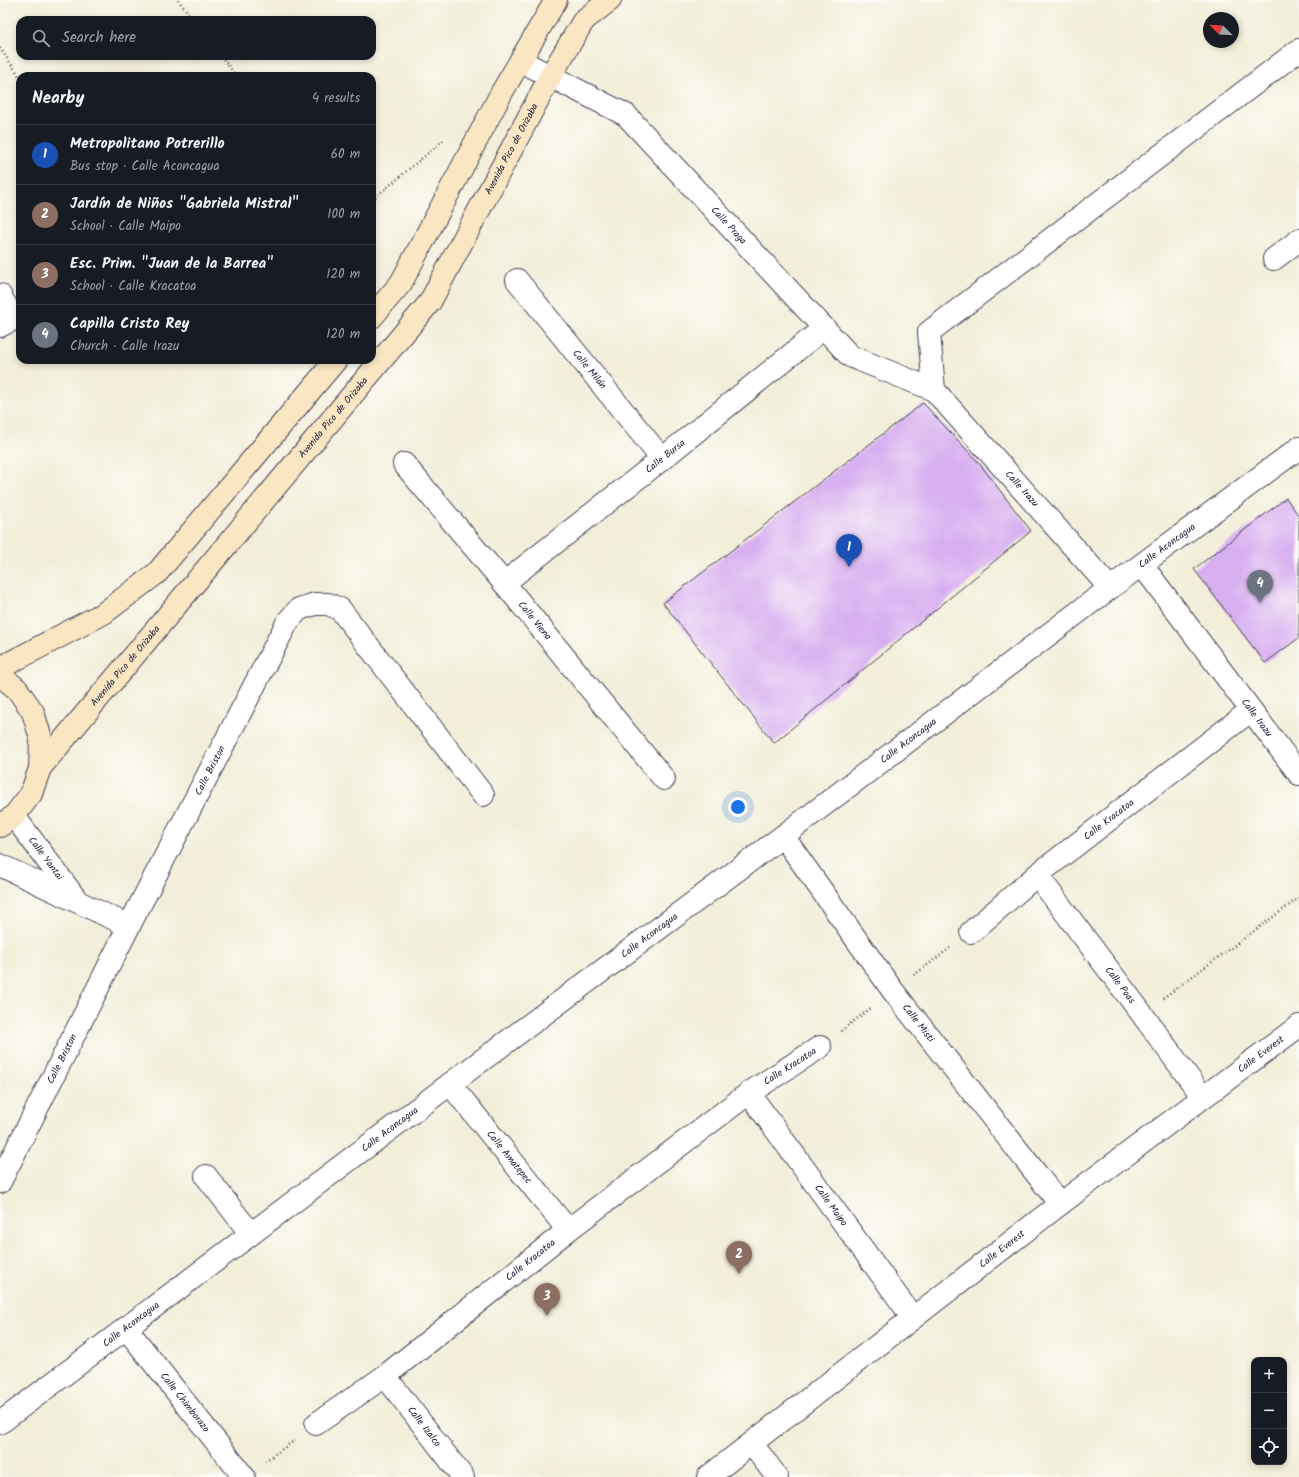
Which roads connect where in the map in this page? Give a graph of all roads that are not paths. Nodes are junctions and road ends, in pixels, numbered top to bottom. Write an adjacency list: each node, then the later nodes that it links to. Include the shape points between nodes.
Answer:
1 (556, 0): 4 (street)
2 (610, 0): 5 (street, Avenida Pico de Orizaba, via 584,20)
3 (1299, 50): 14 (street, via 929,332)
4 (521, 61): 5 (street, Calle Praga); 10 (street, via 401,283)
5 (550, 76): 12 (street, Calle Praga, via 626,115); 24 (street, Avenida Pico de Orizaba, via 430,302)
6 (1299, 240): 7 (street)
7 (1274, 259)
8 (517, 280): 16 (street, Calle Milán)
9 (0, 295): 11 (street, via 14,319)
10 (376, 312)
11 (0, 326)
12 (824, 328): 14 (street, Calle Praga, via 850,356); 16 (street, Calle Bursa)
13 (333, 364): 21 (street, via 157,573 104,613)
14 (934, 390): 20 (street, Calle Irazu)
15 (1299, 448): 18 (street, Calle Aconcagua)
16 (662, 459): 19 (street, Calle Bursa)
17 (404, 464): 19 (street, Calle Viena)
18 (1142, 565): 20 (street, Calle Aconcagua); 23 (street, Calle Irazu)
19 (504, 583): 26 (street, Calle Viena)
20 (1110, 588): 29 (street, Calle Aconcagua)
21 (0, 668)
22 (0, 675): 24 (street, via 17,689 33,712 41,739)
23 (1250, 711): 25 (street, Calle Irazu); 31 (street, Calle Kracatoa)
24 (40, 768): 28 (street, via 31,794)
25 (1299, 774)
26 (664, 779)
27 (483, 795): 33 (street, Calle Briston, via 340,609 328,604 315,604 300,609 288,621)
28 (7, 821): 32 (street, Calle Yantai)
29 (783, 836): 37 (street, Calle Aconcagua); 42 (street, Calle Misti, via 893,990)
30 (0, 865): 32 (street, Calle Yantai)
31 (1037, 875): 34 (street, Calle Kracatoa); 39 (street, Calle Poas)
32 (78, 902): 33 (street, Calle Yantai)
33 (129, 926): 41 (street, Calle Briston)
34 (971, 932)
35 (1299, 1026): 39 (street, Calle Everest)
36 (820, 1047): 38 (street, Calle Kracatoa)
37 (450, 1084): 43 (street, Calle Amatepec); 44 (street, Calle Aconcagua)
38 (749, 1093): 43 (street, Calle Kracatoa); 45 (street, Calle Maipo)
39 (1202, 1096): 42 (street, Calle Everest)
40 (206, 1176): 44 (street)
41 (0, 1182)
42 (1060, 1204): 45 (street, Calle Everest)
43 (568, 1230): 47 (street, Calle Kracatoa)
44 (251, 1234): 46 (street, Calle Aconcagua)
45 (914, 1318): 50 (street, Calle Everest)
46 (126, 1328): 48 (street, Calle Aconcagua); 51 (street, Calle Chimborazo)
47 (385, 1376): 49 (street, Calle Kracatoa); 52 (street, Calle Izalco)
48 (0, 1423)
49 (316, 1424)
50 (752, 1444): 53 (street, Calle Everest); 54 (street)
51 (244, 1477)
52 (463, 1477)
53 (708, 1477)
54 (777, 1477)

